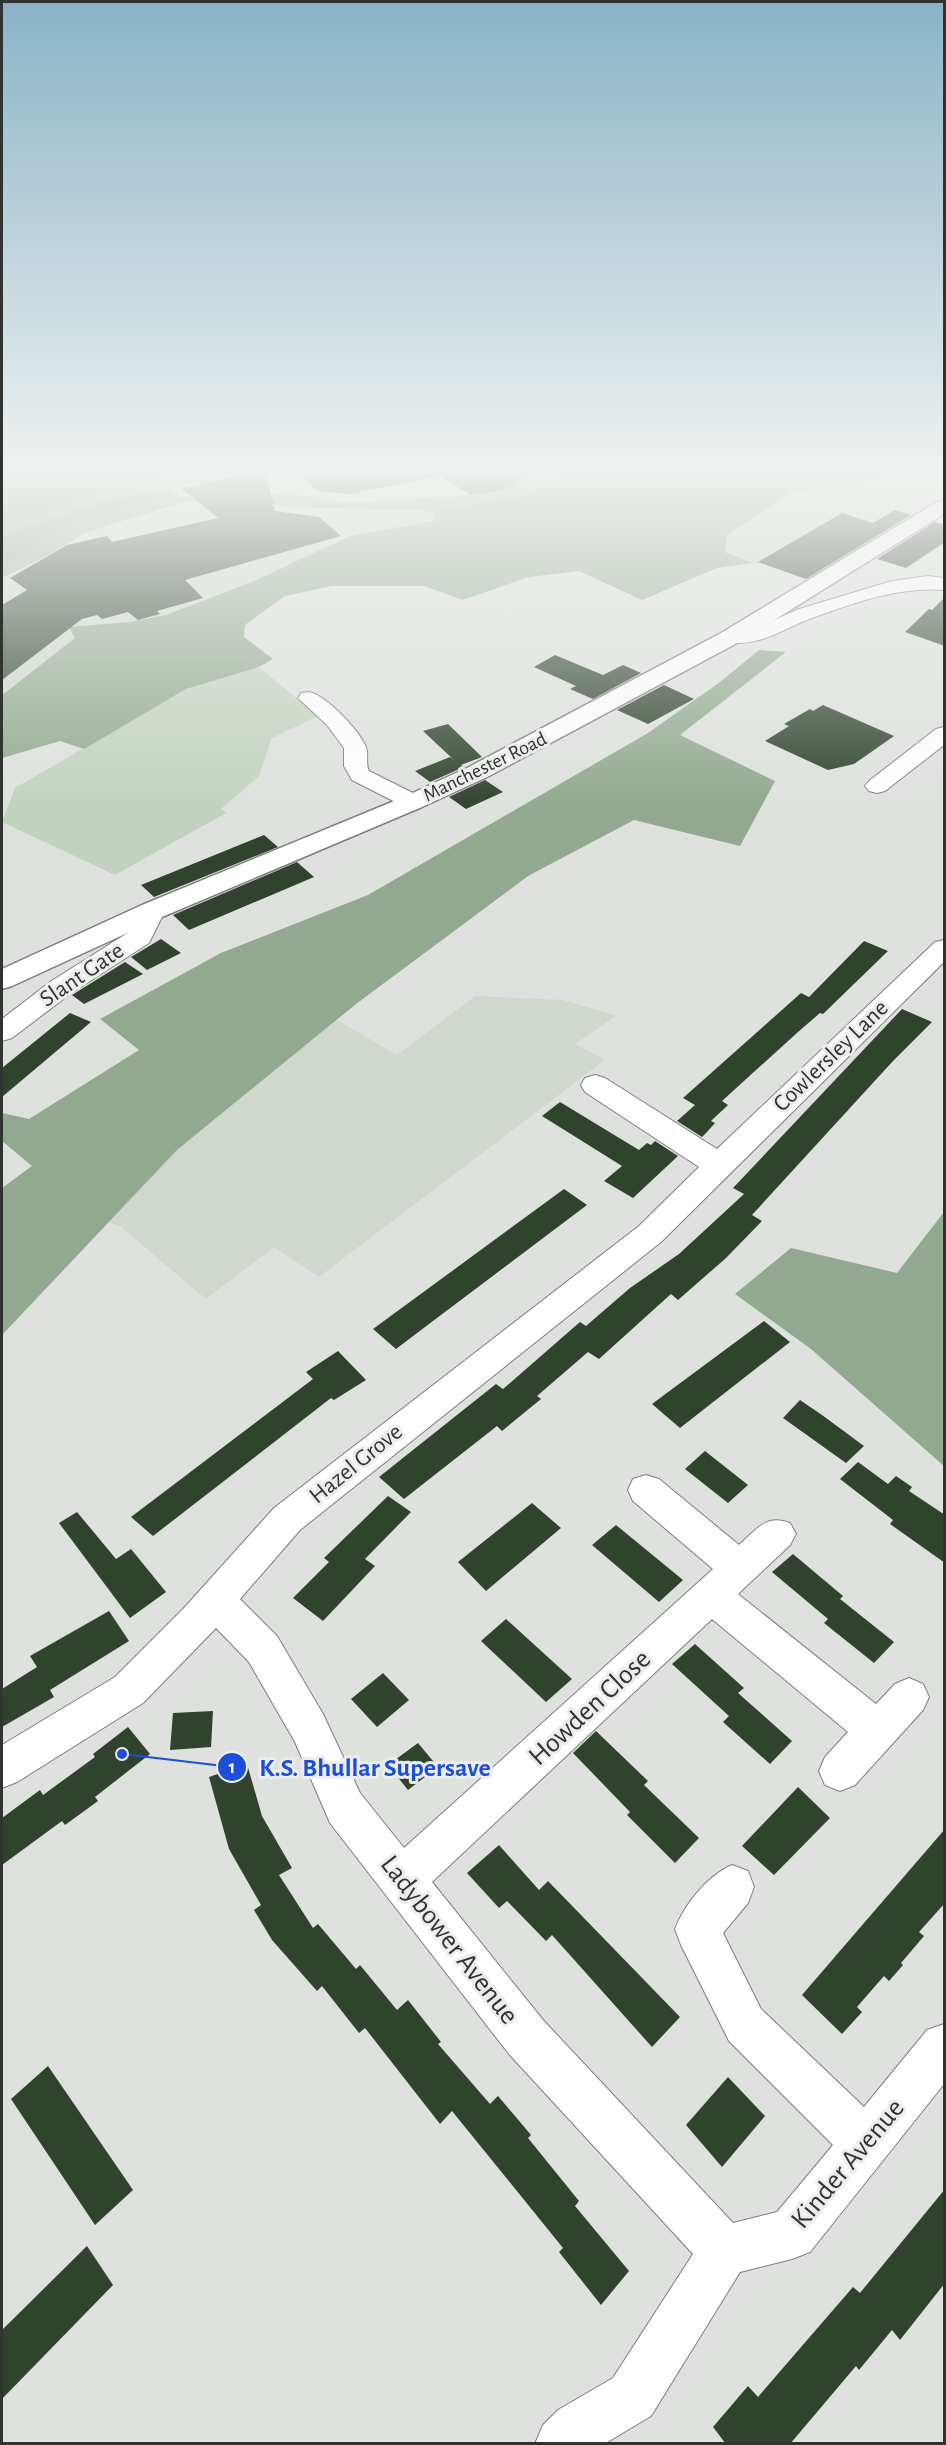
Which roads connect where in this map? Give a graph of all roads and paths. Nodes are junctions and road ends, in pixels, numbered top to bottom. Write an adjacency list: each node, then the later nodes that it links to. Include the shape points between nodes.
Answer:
1 (825, 581): 3 (main road, Manchester Road)
2 (945, 584): 3 (street, via 899,585 806,613 753,637)
3 (731, 637): 7 (main road, Manchester Road, via 547,737)
4 (309, 698): 7 (street, via 335,720 355,748 355,766 360,775)
5 (945, 734): 6 (street)
6 (877, 786)
7 (413, 802): 8 (main road, Manchester Road)
8 (152, 911): 10 (main road, Manchester Road); 11 (street, Slant Gate, via 140,937 60,988)
9 (945, 948): 13 (street, Cowlersley Lane)
10 (2, 980)
11 (2, 1032)
12 (595, 1085): 13 (street, via 633,1094)
13 (719, 1165): 18 (street, Hazel Grove, via 650,1234 287,1519)
14 (646, 1490): 16 (street)
15 (777, 1534): 16 (street, Howden Close)
16 (741, 1569): 17 (street, Howden Close)
17 (712, 1596): 20 (street); 23 (street, Howden Close)
18 (215, 1600): 21 (street, Hazel Grove, via 129,1690); 23 (street, Ladybower Avenue, via 263,1648 309,1728 345,1808)
19 (909, 1697): 20 (street)
20 (878, 1731): 22 (street)
21 (2, 1768)
22 (840, 1771)
23 (402, 1880): 27 (street, Ladybower Avenue, via 526,2037)
24 (732, 1887): 26 (street, via 697,1929 745,2025)
25 (945, 2047): 26 (street, Kinder Avenue)
26 (866, 2143): 27 (street, Kinder Avenue, via 792,2234)
27 (724, 2251): 28 (street, via 632,2397 577,2429)
28 (562, 2444)

